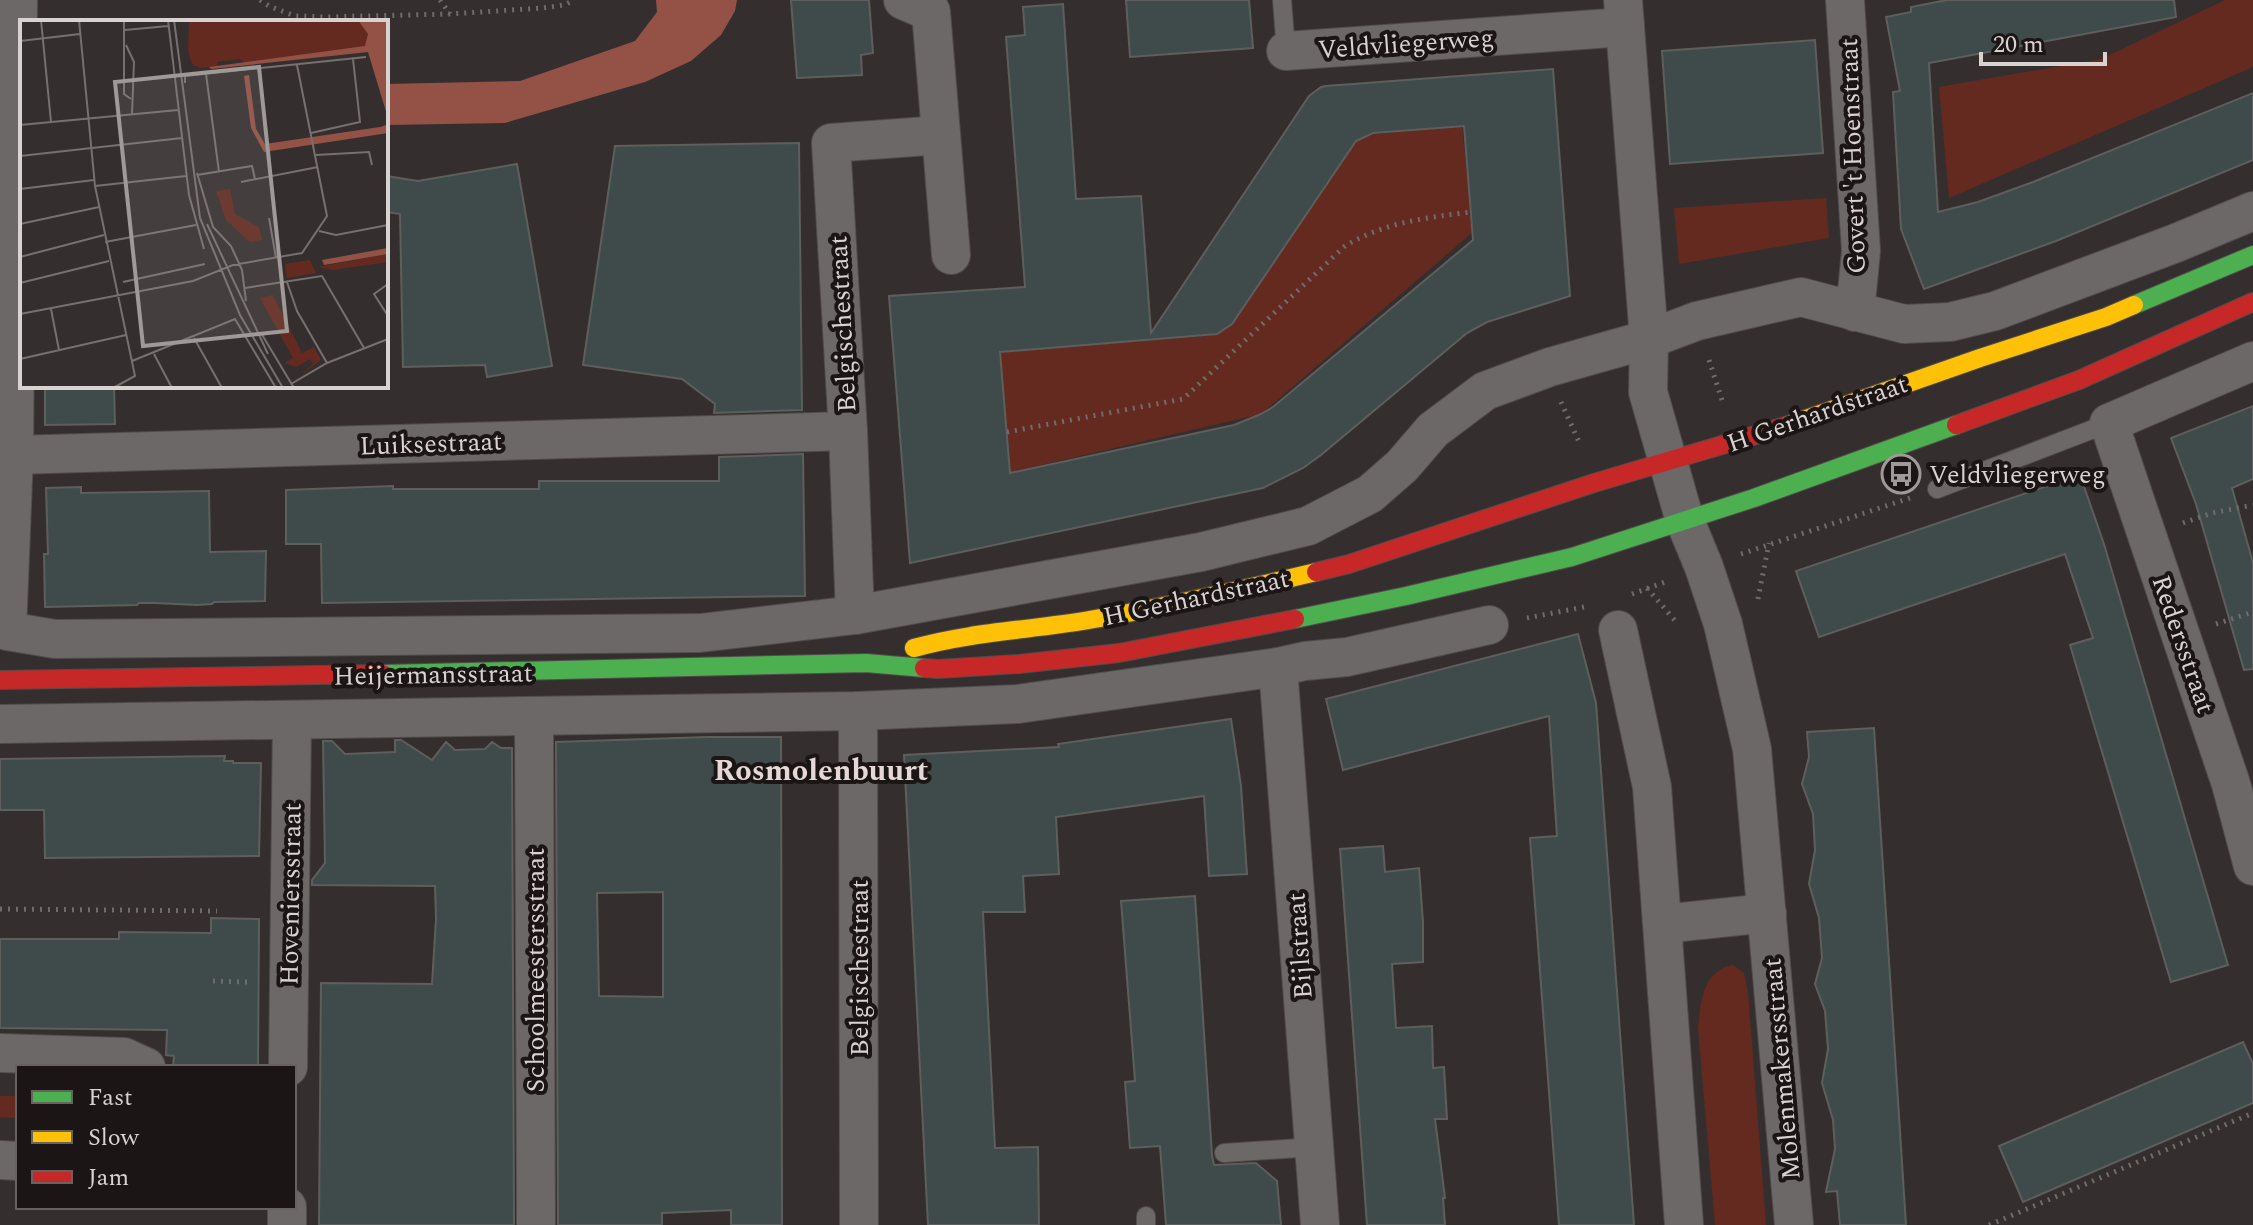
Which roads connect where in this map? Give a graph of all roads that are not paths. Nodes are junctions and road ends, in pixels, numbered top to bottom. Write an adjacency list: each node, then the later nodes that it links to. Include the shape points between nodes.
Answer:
1 (18, 0): 19 (street)
2 (903, 0): 7 (street, via 931,12)
3 (1282, 0): 6 (lane, Veldvliegerweg)
4 (1845, 0): 13 (street, Govert 't Hoenstraat, via 1861,251)
5 (1624, 13): 6 (street, Veldvliegerweg); 14 (street, Veldvliegerweg)
6 (1286, 51)
7 (941, 135): 9 (street); 18 (street, Belgischestraat, via 831,143)
8 (2253, 211): 12 (street, H Gerhardstraat)
9 (951, 255)
10 (2253, 255): 15 (main road, H Gerhardstraat, via 2106,317)
11 (2253, 302): 22 (main road, H Gerhardstraat, via 2079,380)
12 (1995, 311): 13 (street, H Gerhardstraat, via 1950,322 1904,324); 15 (street)
13 (1855, 312): 14 (street, H Gerhardstraat, via 1801,297 1697,321)
14 (1649, 339): 20 (street, Veldvliegerweg, via 1648,392); 24 (street, H Gerhardstraat, via 1485,391 1433,430 1370,494 1308,526 1201,552)
15 (1980, 358): 20 (main road, H Gerhardstraat)
16 (2253, 361): 17 (street)
17 (2109, 423): 21 (lane); 34 (street, Redersstraat)
18 (848, 431): 19 (street, Luiksestraat); 24 (street, Belgischestraat)
19 (14, 455): 24 (street, Heijermansstraat, via 7,631 55,639 700,633)
20 (1668, 462): 22 (street, Veldvliegerweg); 27 (main road, H Gerhardstraat, via 1349,564 1089,620 939,641)
21 (1937, 489)
22 (1685, 521): 23 (main road, H Gerhardstraat, via 1572,557); 36 (street, Molenmakersstraat, via 1723,624 1752,749)
23 (1344, 607): 27 (main road, H Gerhardstraat, via 1119,653 938,669); 28 (street)
24 (855, 615)
25 (1489, 625): 28 (street)
26 (1618, 630): 37 (street, via 1652,787)
27 (866, 663): 29 (main road, Heijermansstraat)
28 (1292, 664): 30 (street, via 1018,704); 41 (street, Bijlstraat)
29 (0, 680)
30 (858, 711): 31 (street, Heijermansstraat); 44 (street, Belgischestraat)
31 (534, 716): 32 (street, Heijermansstraat); 43 (street, Schoolmeestersstraat)
32 (292, 721): 33 (street, Heijermansstraat); 40 (street, Hoveniersstraat)
33 (0, 724)
34 (2242, 780): 35 (street, Redersstraat)
35 (2253, 866)
36 (1767, 913): 37 (street); 47 (street, Molenmakersstraat)
37 (1663, 924): 46 (street)
38 (0, 1053): 39 (street, via 124,1057)
39 (142, 1065)
40 (288, 1065)
41 (1314, 1147): 42 (lane); 45 (street, Bijlstraat)
42 (1224, 1153)
43 (536, 1225)
44 (859, 1225)
45 (1320, 1225)
46 (1684, 1225)
47 (1794, 1225)

